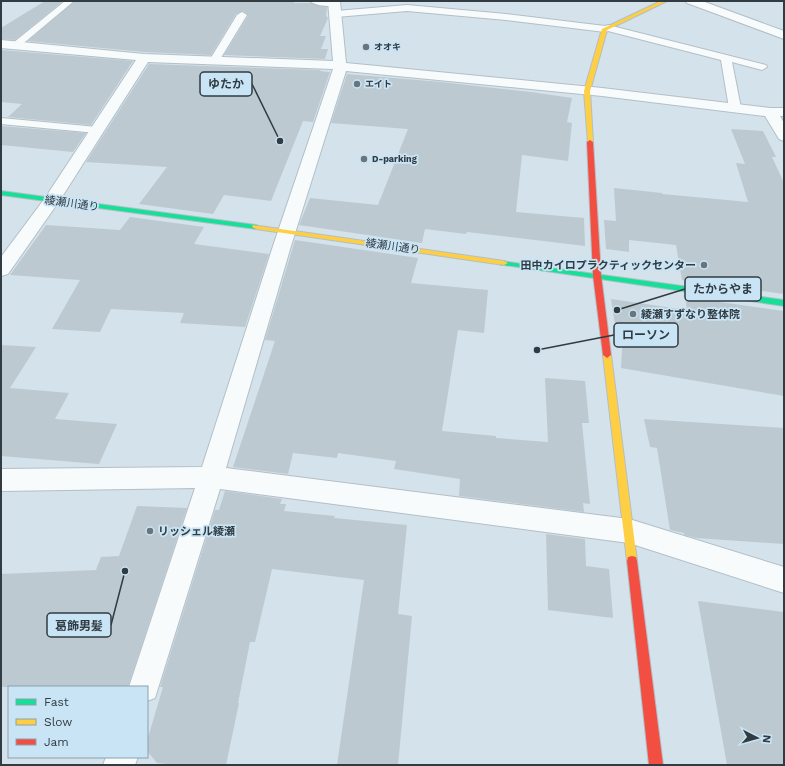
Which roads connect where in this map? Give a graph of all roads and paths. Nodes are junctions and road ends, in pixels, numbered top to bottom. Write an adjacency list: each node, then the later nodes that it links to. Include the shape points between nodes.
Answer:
1 (70, 1): 10 (lane)
2 (314, 1): 5 (lane)
3 (665, 1): 7 (street)
4 (691, 1): 8 (street)
5 (335, 6): 7 (lane, via 407,8); 15 (street)
6 (242, 15): 13 (lane)
7 (606, 29): 12 (lane); 16 (street)
8 (784, 35)
9 (1, 44): 10 (street)
10 (16, 45): 11 (street)
11 (144, 58): 13 (street); 20 (street)
12 (726, 58): 14 (lane); 17 (lane)
13 (214, 61): 15 (street)
14 (762, 66)
15 (340, 67): 16 (street); 24 (street)
16 (587, 92): 17 (street); 26 (street)
17 (735, 108): 18 (street)
18 (777, 112): 21 (street)
19 (1, 121): 20 (lane)
20 (97, 130): 23 (street)
21 (784, 136)
22 (1, 193): 23 (street, 綾瀬川通り)
23 (52, 200): 24 (street, 綾瀬川通り); 25 (street)
24 (286, 231): 26 (street, 綾瀬川通り); 28 (street)
25 (1, 270)
26 (596, 275): 27 (street, 綾瀬川通り); 30 (street)
27 (784, 303)
28 (211, 477): 29 (street); 30 (street); 32 (street)
29 (1, 480)
30 (628, 531): 31 (street); 33 (street)
31 (784, 580)
32 (144, 686)
33 (656, 765)

